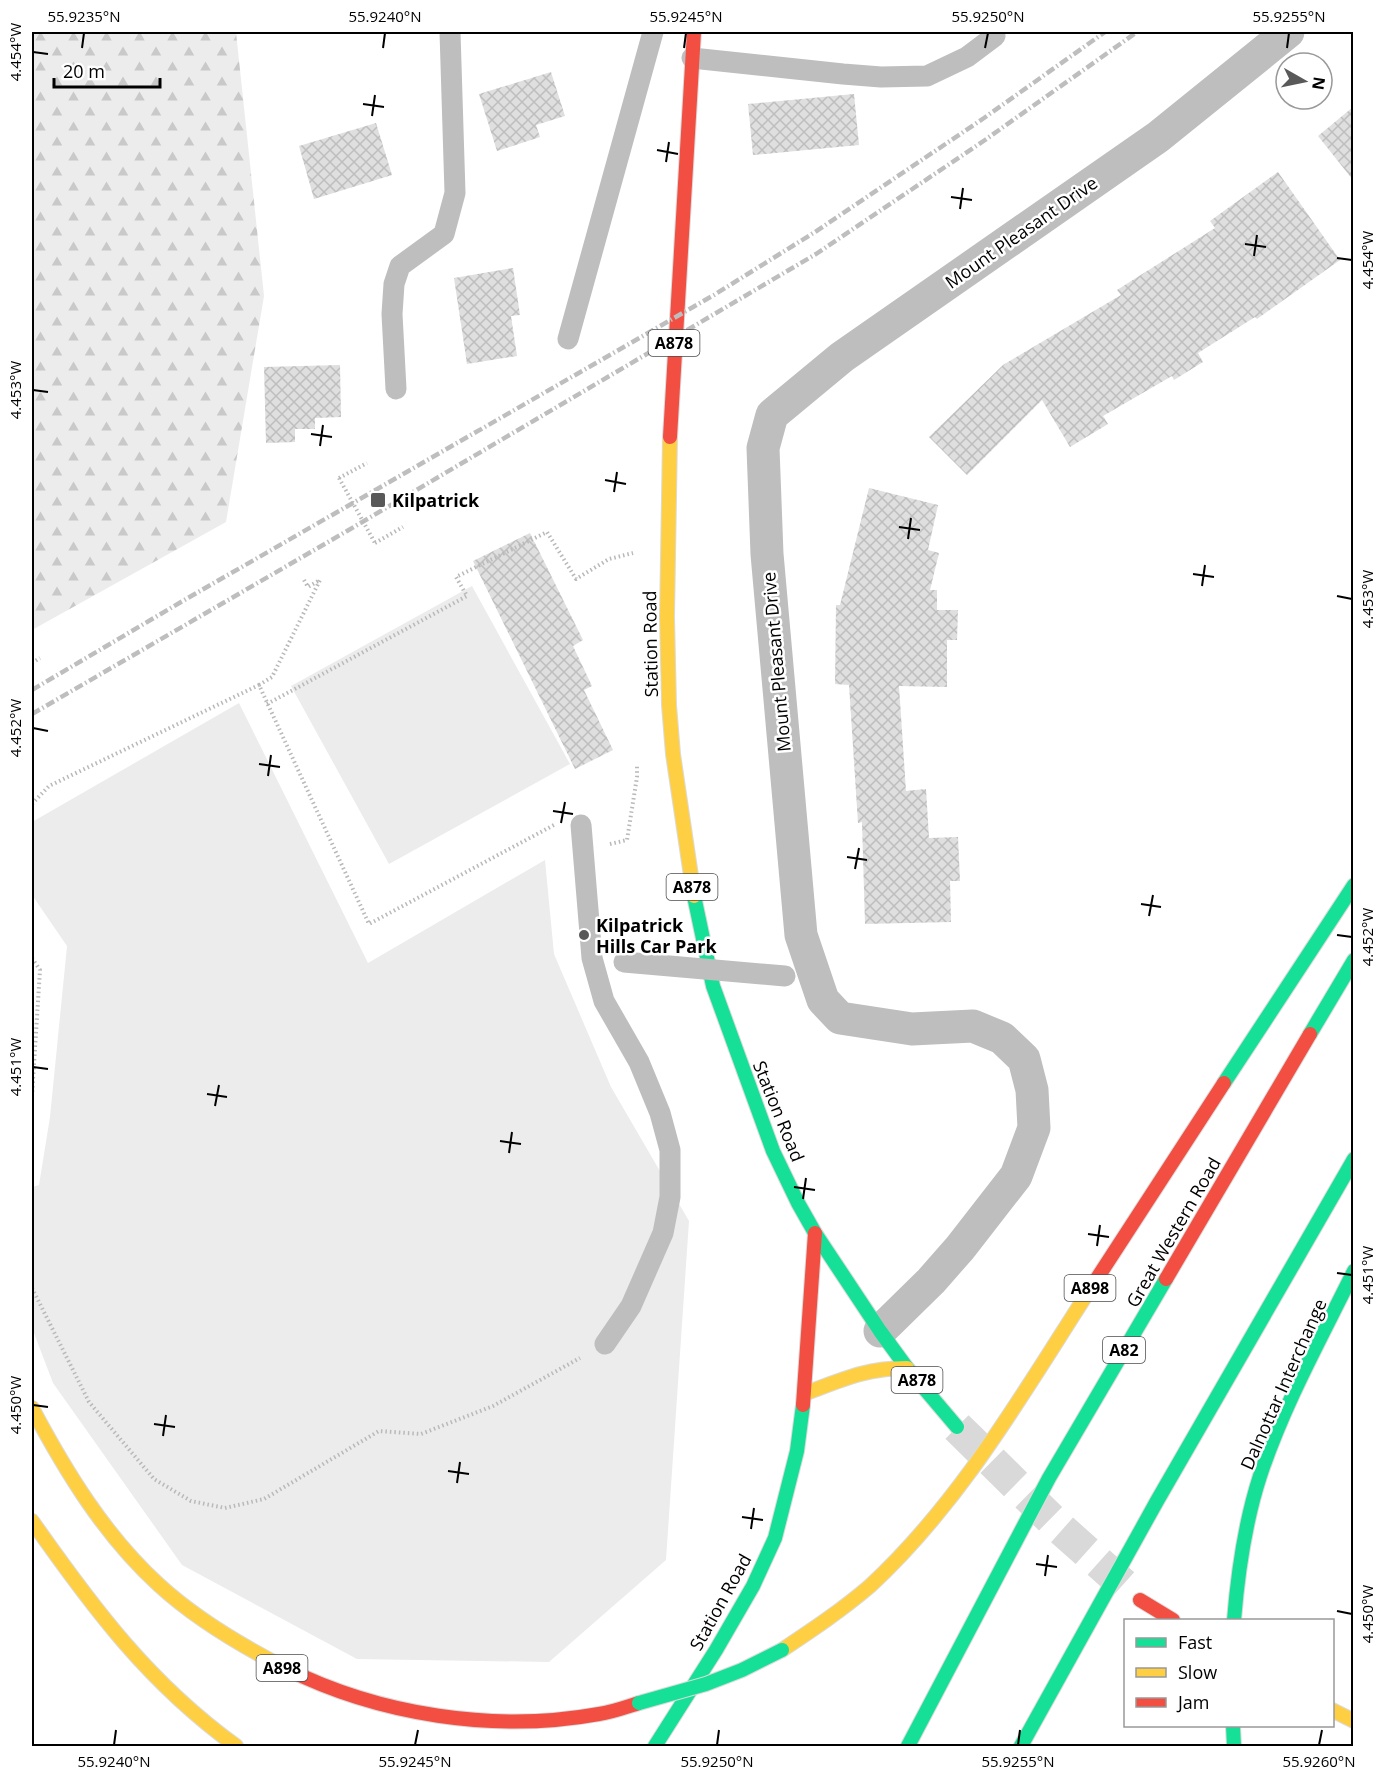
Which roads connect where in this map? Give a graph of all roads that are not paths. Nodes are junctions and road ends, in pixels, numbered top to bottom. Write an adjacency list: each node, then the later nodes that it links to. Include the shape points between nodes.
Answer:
1 (450, 32): 8 (lane, via 455,193 444,234 400,266 394,284)
2 (653, 32): 7 (lane)
3 (694, 32): 6 (main road, Station Road / A878)
4 (1288, 32): 13 (street, Mount Pleasant Drive, via 1158,137 842,357 772,415 763,448 767,554 801,935)
5 (995, 36): 6 (lane, via 967,57 927,76 843,74)
6 (692, 57): 15 (main road, Station Road / A878, via 671,403 668,617 673,754 690,873 713,986 773,1151)
7 (568, 339)
8 (396, 388)
9 (581, 825): 11 (lane)
10 (1353, 885): 21 (main road, A898, bridge, via 966,1479 870,1587 782,1650 742,1670 598,1715 559,1719 443,1715 344,1694 269,1662 199,1617 142,1568 82,1492)
11 (592, 958): 13 (lane, bridge); 18 (lane, via 604,1001 639,1062 670,1150 670,1197 663,1233 631,1306)
12 (1353, 960): 32 (main road, Great Western Road / A82, via 1049,1478)
13 (800, 976): 17 (street, Mount Pleasant Drive, via 840,1018 912,1029 973,1026 1002,1038 1024,1059 1032,1090 1034,1128 1016,1176 960,1248)
14 (1353, 1159): 33 (main road)
15 (815, 1233): 17 (main road, Station Road / A878); 20 (main road, Station Road)
16 (1353, 1271): 26 (main road, Dalnottar Interchange, via 1261,1476 1239,1567)
17 (880, 1331): 19 (main road, Station Road / A878)
18 (605, 1344)
19 (907, 1368): 20 (main road, via 856,1374); 22 (main road, Station Road / A878)
20 (804, 1394): 31 (main road, Station Road, via 797,1451 775,1538 753,1586)
21 (32, 1408)
22 (957, 1427)
23 (32, 1521): 30 (main road, via 86,1599 160,1684)
24 (1140, 1600): 25 (main road)
25 (1171, 1619)
26 (1234, 1619)
27 (1334, 1711): 28 (main road)
28 (1353, 1721)
29 (1233, 1727): 34 (main road)
30 (236, 1746)
31 (655, 1746)
32 (908, 1746)
33 (1021, 1746)
34 (1234, 1746)

